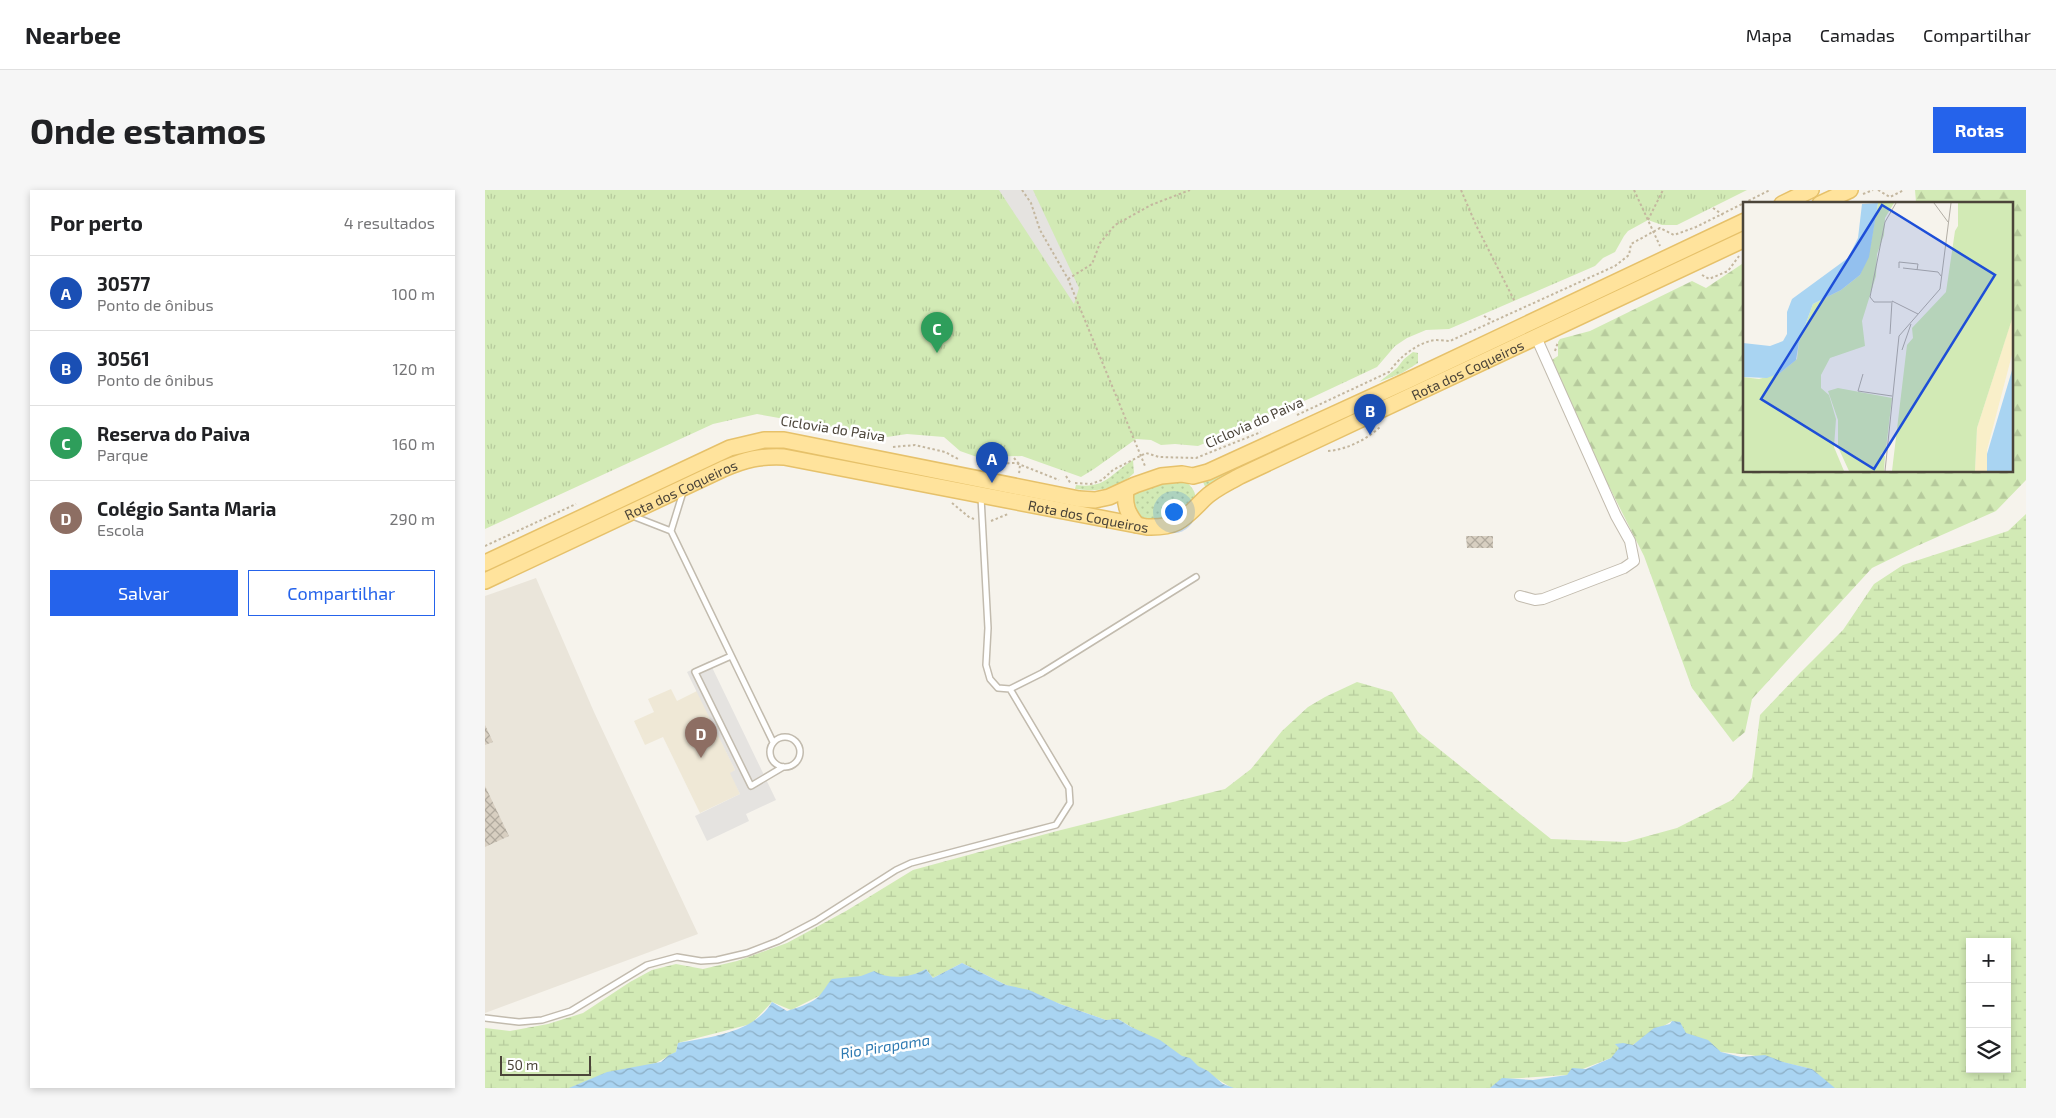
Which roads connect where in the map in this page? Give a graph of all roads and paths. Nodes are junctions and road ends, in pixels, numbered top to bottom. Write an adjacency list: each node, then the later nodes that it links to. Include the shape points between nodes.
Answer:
1 (1022, 190): 21 (path)
2 (1190, 190): 21 (path, via 1151,205 1115,225 1100,243 1092,264)
3 (1461, 190): 22 (path)
4 (1634, 190): 15 (path)
5 (1663, 190): 15 (path)
6 (1770, 190): 11 (path)
7 (1811, 190): 12 (main road)
8 (1850, 190): 13 (main road)
9 (1878, 190): 10 (path, via 1890,197)
10 (1904, 190)
11 (1746, 202)
12 (1786, 202)
13 (1825, 202)
14 (1743, 204): 17 (path, via 1674,235 1660,228)
15 (1648, 220): 17 (path)
16 (1743, 222): 19 (main road, Rota dos Coqueiros)
17 (1653, 230): 19 (path); 26 (path, Ciclovia do Paiva, via 1631,244 1629,255 1615,266 1450,341 1431,340 1411,350 1389,372)
18 (1743, 246): 20 (path, via 1728,271 1709,279); 23 (main road, Rota dos Coqueiros)
19 (1666, 260): 34 (main road, Rota dos Coqueiros, via 1224,466 1193,476)
20 (1700, 274)
21 (1068, 279): 31 (path)
22 (1515, 302)
23 (1536, 337): 25 (street); 43 (main road, Rota dos Coqueiros, via 1240,476 1220,487)
24 (1560, 339): 25 (path, via 1555,356)
25 (1546, 360): 53 (street, via 1630,541 1634,561 1624,568 1543,598 1535,600)
26 (1297, 415)
27 (1381, 425): 30 (path, via 1375,432 1349,446)
28 (1260, 432): 31 (path, Ciclovia do Paiva, via 1196,458)
29 (891, 447): 32 (path, Ciclovia do Paiva, via 915,445 945,452)
30 (1324, 451)
31 (1140, 455): 35 (path); 37 (path, via 1102,480 1091,484)
32 (967, 462)
33 (975, 464): 36 (path, via 1016,463)
34 (1182, 474): 35 (main road, Rota dos Coqueiros); 43 (main road, via 1196,488)
35 (1150, 480): 39 (main road, Rota dos Coqueiros)
36 (1061, 481)
37 (1066, 482)
38 (684, 487): 40 (main road, Rota dos Coqueiros, via 761,456 784,457); 44 (main road, Rota dos Coqueiros); 48 (lane)
39 (1126, 491): 47 (main road, via 1126,507); 50 (main road, Rota dos Coqueiros, via 1109,497 1079,499 784,440 764,440 729,448)
40 (981, 496): 46 (lane); 47 (main road, Rota dos Coqueiros)
41 (580, 502): 49 (path)
42 (951, 502): 46 (path, via 969,517)
43 (1199, 505): 47 (main road, Rota dos Coqueiros, via 1176,524 1162,528)
44 (627, 514): 48 (lane); 52 (main road, Rota dos Coqueiros)
45 (1010, 514): 46 (path)
46 (982, 522): 55 (lane, via 988,628 986,665 998,688)
47 (1137, 525)
48 (671, 531): 54 (lane)
49 (485, 546)
50 (485, 563)
51 (1196, 577): 55 (lane, via 1042,673)
52 (485, 580)
53 (1520, 596)
54 (731, 656): 56 (lane); 57 (lane, via 695,672 751,786)
55 (1010, 689): 58 (lane, via 1069,788 1070,803 1056,825 911,863 816,921 747,953 701,961 677,957 647,965 571,1011 542,1020 519,1022)
56 (773, 742): 57 (lane, via 770,756 775,764); 57 (lane, via 781,737 791,738 800,748 796,762)
57 (783, 767)
58 (485, 1018)

